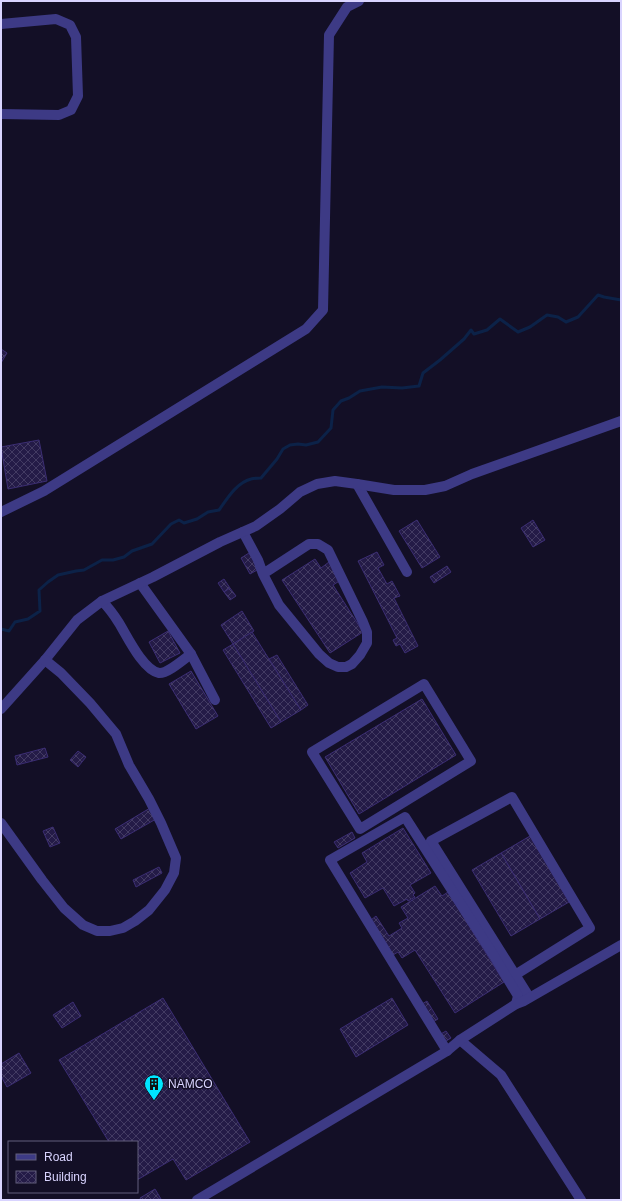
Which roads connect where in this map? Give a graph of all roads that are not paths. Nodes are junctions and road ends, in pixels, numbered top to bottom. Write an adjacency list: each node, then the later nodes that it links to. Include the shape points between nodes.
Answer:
1 (359, 1): 6 (street, via 347,8 329,35 323,310 306,329 44,491)
2 (1, 24): 3 (street, via 56,19 70,25 76,36 78,96 71,110 59,115)
3 (1, 114)
4 (621, 421): 5 (street, via 445,486 425,490 394,490)
5 (357, 484): 7 (street, via 317,484 300,492 280,509); 8 (street)
6 (1, 512)
7 (244, 532): 9 (street); 10 (street)
8 (406, 572)
9 (263, 574): 9 (street, via 309,544 318,544 328,550 367,632 367,644 352,664 338,667 319,654 279,605)
10 (140, 583): 11 (street); 12 (street)
11 (102, 601): 12 (street, via 110,608 140,657 152,669 159,673 164,672); 13 (street, via 77,620)
12 (191, 654): 14 (street)
13 (46, 660): 15 (street); 17 (street, via 90,703 116,734 176,858 174,873 165,890 149,910 135,921 123,928 97,931 83,925 64,908)
14 (215, 700)
15 (1, 709)
16 (400, 804): 16 (street, via 471,761 424,684 312,752 360,829); 20 (street, via 521,994)
17 (1, 823)
18 (621, 945): 20 (street)
19 (515, 975): 19 (street, via 431,841 512,797 590,928); 20 (street)
20 (523, 1001): 21 (street); 22 (street, via 405,817 330,860)
21 (460, 1040): 22 (street); 24 (street, via 501,1075)
22 (447, 1051): 23 (street)
23 (197, 1200)
24 (581, 1200)

